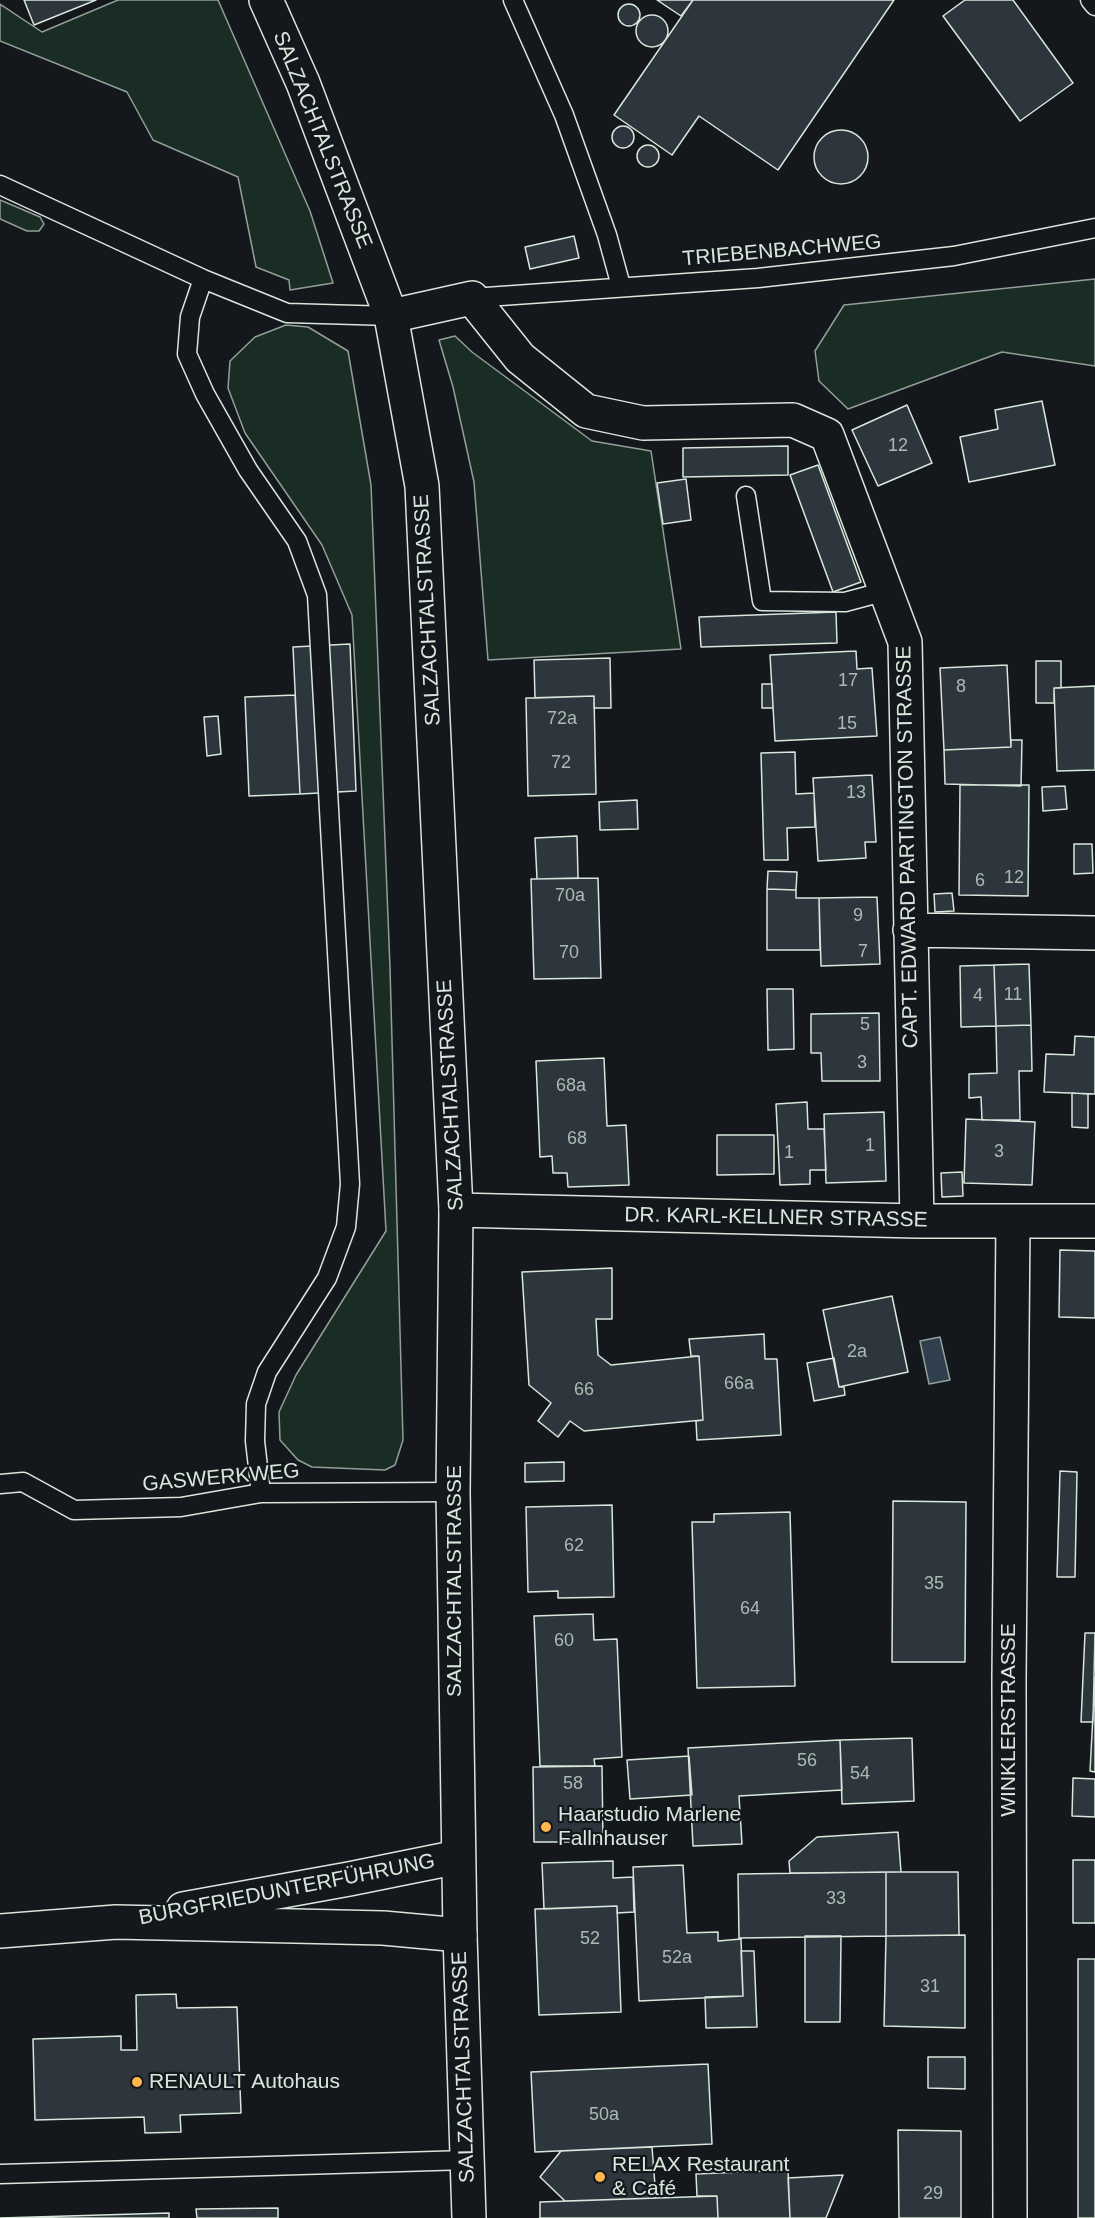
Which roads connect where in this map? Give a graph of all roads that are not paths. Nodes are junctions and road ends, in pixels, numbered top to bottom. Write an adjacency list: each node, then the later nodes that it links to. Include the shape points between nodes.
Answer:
1 (266, 0): 10 (street, SALZACHTALSTRASSE, via 303,83)
2 (513, 0): 8 (lane, via 564,115)
3 (1090, 0): 4 (lane)
4 (1095, 6)
5 (0, 185): 7 (lane)
6 (1095, 228): 8 (lane, TRIEBENBACHWEG, via 954,256 758,278)
7 (203, 279): 10 (lane, via 288,313); 21 (lane, via 189,317 187,354 248,470 297,542 317,595 350,1184 346,1227 327,1278 267,1372 256,1404 255,1441)
8 (621, 286): 9 (lane, TRIEBENBACHWEG)
9 (472, 298): 10 (street); 12 (street, CAPT. EDWARD PARTINGTON STRASSE, via 520,358 586,411 643,423 793,420 827,435)
10 (391, 316): 15 (street, SALZACHTALSTRASSE, via 422,486)
11 (746, 496): 12 (lane, via 762,601 845,602)
12 (886, 591): 13 (street, CAPT. EDWARD PARTINGTON STRASSE, via 905,642)
13 (910, 930): 14 (street); 16 (street, CAPT. EDWARD PARTINGTON STRASSE)
14 (1095, 933)
15 (456, 1210): 16 (street, DR. KARL-KELLNER STRASSE); 20 (street, SALZACHTALSTRASSE)
16 (917, 1221): 17 (street, DR. KARL-KELLNER STRASSE)
17 (1013, 1221): 18 (street, DR. KARL-KELLNER STRASSE); 29 (street, WINKLERSTRASSE)
18 (1095, 1221)
19 (0, 1484): 21 (lane, GASWERKWEG, via 22,1482 74,1510 181,1507)
20 (453, 1492): 21 (lane, GASWERKWEG); 22 (street, SALZACHTALSTRASSE)
21 (261, 1493)
22 (458, 1857): 23 (street, BURGFRIEDUNTERFÜHRUNG); 25 (street, SALZACHTALSTRASSE)
23 (116, 1922): 24 (street, BURGFRIEDUNTERFÜHRUNG); 25 (street, BURGFRIEDUNTERFÜHRUNG, via 372,1928)
24 (0, 1931)
25 (460, 1935): 26 (street, SALZACHTALSTRASSE)
26 (467, 2160): 27 (lane); 28 (street, SALZACHTALSTRASSE)
27 (0, 2174)
28 (469, 2218)
29 (1010, 2218)

